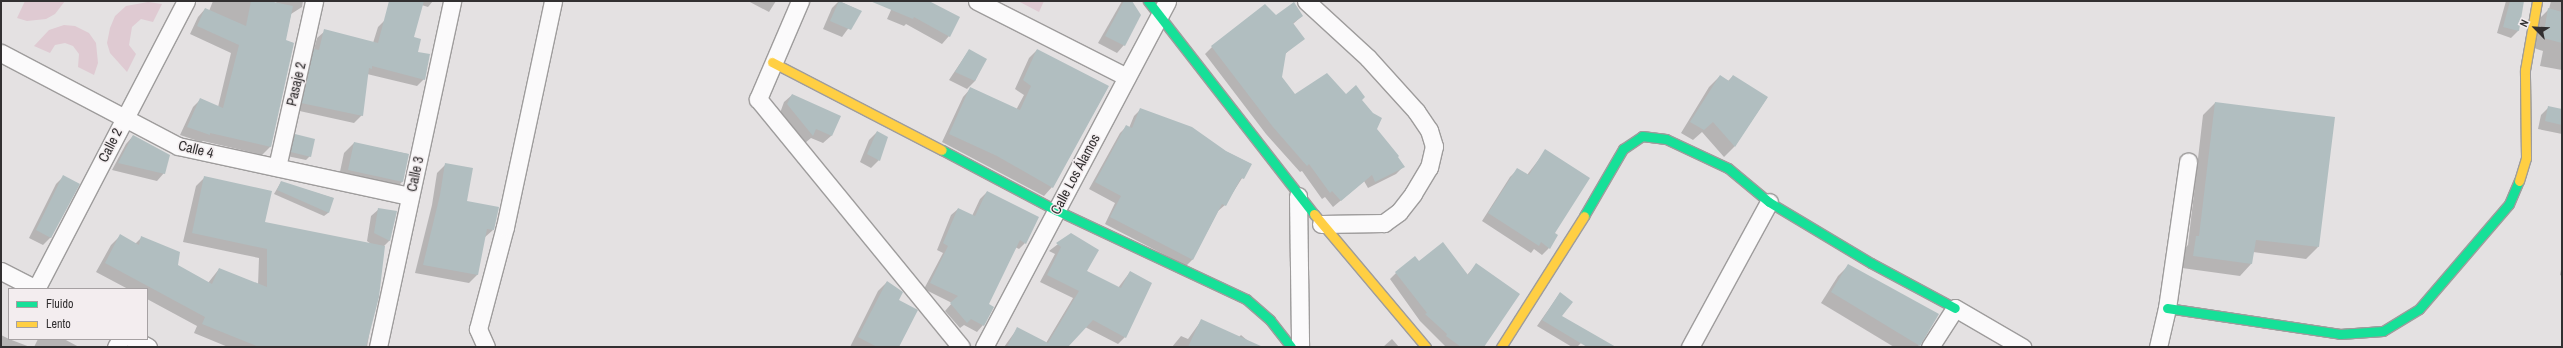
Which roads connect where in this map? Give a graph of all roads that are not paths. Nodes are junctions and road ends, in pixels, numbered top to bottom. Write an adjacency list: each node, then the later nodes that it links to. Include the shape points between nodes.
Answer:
1 (186, 1): 14 (street, Calle 2)
2 (314, 1): 16 (street, Pasaje 2)
3 (452, 1): 17 (street, Calle 3)
4 (553, 1): 30 (street, via 505,227 478,329)
5 (800, 1): 12 (street)
6 (976, 1): 13 (street)
7 (1148, 1): 10 (street)
8 (1306, 1): 21 (street, via 1368,58 1416,111 1429,130 1434,146 1429,167 1413,194 1399,212 1384,223)
9 (2537, 1): 26 (street, via 2525,70 2526,158 2517,188 2509,204 2482,238 2419,309 2383,332 2340,334)
10 (1163, 8): 13 (street, Calle Los Álamos); 18 (street)
11 (1, 53): 14 (street, Calle 4)
12 (772, 62): 20 (street); 31 (street, via 758,98)
13 (1127, 77): 20 (street, Calle Los Álamos)
14 (124, 117): 16 (street, Calle 4, via 178,146); 24 (street, Calle 2)
15 (2188, 162): 26 (street)
16 (277, 167): 17 (street, Calle 4)
17 (410, 196): 29 (street, Calle 3)
18 (1298, 196): 21 (street); 34 (street)
19 (1769, 202): 25 (street, via 1870,263); 36 (street, via 1728,168 1688,148 1654,136 1642,136 1632,140 1623,149 1602,182 1560,256); 37 (street)
20 (1056, 210): 32 (street, Calle Los Álamos); 33 (street, via 1246,299 1270,320)
21 (1321, 224): 35 (street)
22 (1, 271): 23 (street)
23 (34, 288)
24 (37, 288)
25 (1955, 308): 38 (street); 39 (street)
26 (2167, 308): 40 (street)
27 (134, 340): 28 (street)
28 (148, 347)
29 (378, 347)
30 (486, 347)
31 (960, 347)
32 (984, 347)
33 (1291, 347)
34 (1300, 347)
35 (1426, 347)
36 (1501, 347)
37 (1690, 347)
38 (1930, 347)
39 (2022, 347)
40 (2158, 347)

